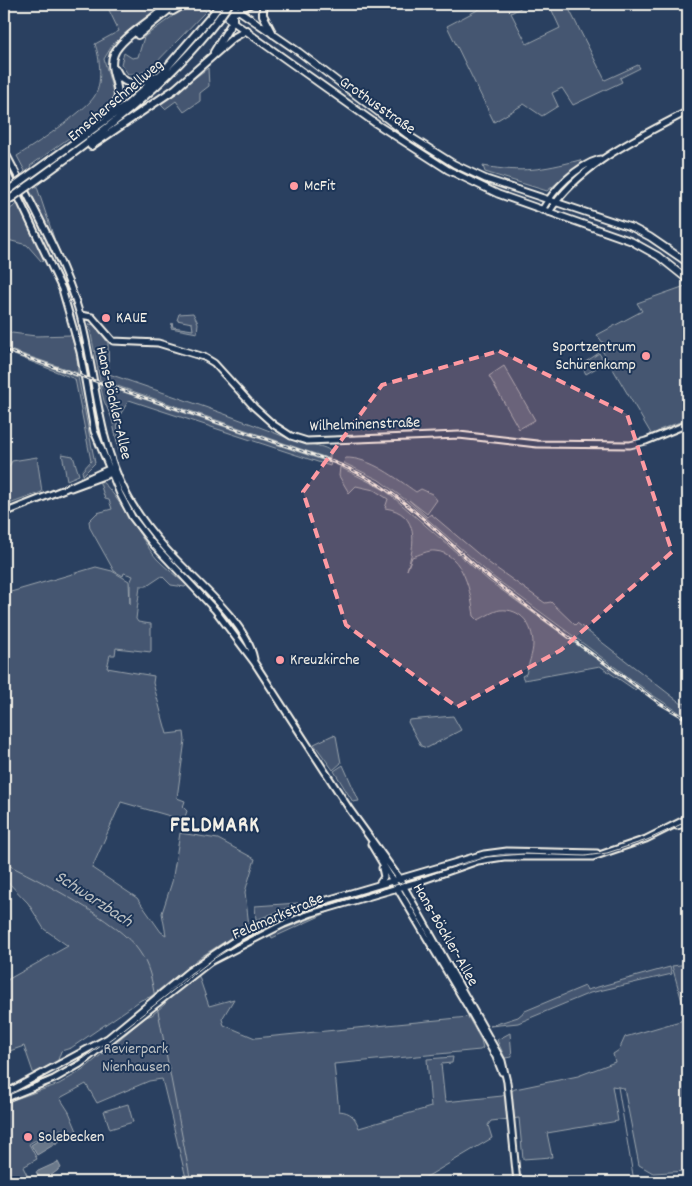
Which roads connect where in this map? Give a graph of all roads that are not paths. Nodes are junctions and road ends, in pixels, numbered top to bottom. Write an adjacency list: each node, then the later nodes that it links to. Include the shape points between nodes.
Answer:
1 (169, 4): 17 (highway, via 115,51 112,62 119,94 116,104)
2 (176, 4): 10 (highway)
3 (185, 4): 10 (highway)
4 (208, 4): 9 (main road, Grothusstraße)
5 (220, 4): 9 (highway, Emscherschnellweg, bridge)
6 (250, 4): 8 (highway, Emscherschnellweg)
7 (263, 4): 13 (highway, via 263,15)
8 (232, 8): 9 (highway, Emscherschnellweg, bridge); 11 (highway); 13 (main road, Grothusstraße)
9 (217, 15): 11 (main road, Grothusstraße); 15 (highway, Emscherschnellweg); 19 (highway, Emscherschnellweg, via 194,50 160,84)
10 (160, 19): 15 (highway, via 122,48 115,66 121,78 133,84 145,82)
11 (233, 21): 12 (main road, Grothusstraße); 14 (highway)
12 (246, 30): 14 (highway); 26 (main road, Grothusstraße, via 426,157 481,187)
13 (273, 34): 23 (main road, Grothusstraße, via 429,149 486,179)
14 (212, 55): 19 (highway, via 158,100 80,153)
15 (163, 72): 17 (highway, Emscherschnellweg)
16 (688, 110): 20 (street)
17 (90, 133): 22 (highway, Emscherschnellweg, bridge)
18 (4, 150): 29 (street, Hans-Böckler-Allee, via 65,275)
19 (72, 155): 25 (highway, Emscherschnellweg, bridge)
20 (605, 157): 23 (street, via 581,169); 24 (street, via 576,178)
21 (4, 166): 31 (street, Hans-Böckler-Allee, via 62,289 80,352 94,431)
22 (6, 192)
23 (548, 199): 24 (main road, Grothusstraße); 26 (street)
24 (556, 202): 26 (street); 27 (main road, Grothusstraße, via 633,228)
25 (4, 203)
26 (545, 211): 28 (main road, Grothusstraße, via 631,241 658,256)
27 (688, 263)
28 (688, 280)
29 (80, 314): 30 (street, Wilhelminenstraße, via 92,317 113,341 158,343 209,359 264,416 292,436 307,441 459,434 537,444 637,443); 32 (street, Hans-Böckler-Allee)
30 (688, 424)
31 (108, 467): 32 (street); 33 (street, Hans-Böckler-Allee); 34 (street)
32 (115, 468): 33 (street); 36 (street, Hans-Böckler-Allee, via 125,491 153,534 222,607)
33 (111, 474): 34 (street); 36 (street, Hans-Böckler-Allee, via 132,517)
34 (67, 488): 35 (street)
35 (4, 513)
36 (244, 643): 40 (street, Hans-Böckler-Allee)
37 (688, 818): 39 (street, Feldmarkstraße)
38 (688, 823): 39 (street, Feldmarkstraße)
39 (676, 826): 41 (street, Feldmarkstraße)
40 (368, 836): 42 (street, Hans-Böckler-Allee); 43 (street, Hans-Böckler-Allee)
41 (600, 854): 43 (street, Feldmarkstraße, via 484,854); 44 (street, Feldmarkstraße, via 487,859)
42 (380, 860): 43 (street, Hans-Böckler-Allee); 45 (street, via 384,874)
43 (396, 879): 45 (street, Feldmarkstraße); 46 (street, Hans-Böckler-Allee)
44 (416, 883): 46 (street, Feldmarkstraße); 47 (street, via 411,890)
45 (378, 885): 48 (street, Feldmarkstraße, via 310,905 256,928 208,957)
46 (400, 887): 47 (street, Hans-Böckler-Allee); 48 (street, Feldmarkstraße, via 312,913 266,932 214,960); 50 (street, Hans-Böckler-Allee)
47 (411, 900): 50 (street, Hans-Böckler-Allee)
48 (159, 999): 49 (street, Feldmarkstraße)
49 (152, 1006): 51 (street, Feldmarkstraße, via 101,1043); 52 (street, Feldmarkstraße, via 80,1064 54,1079)
50 (495, 1050): 53 (street, via 507,1090)
51 (4, 1094)
52 (4, 1099)
53 (516, 1182)

